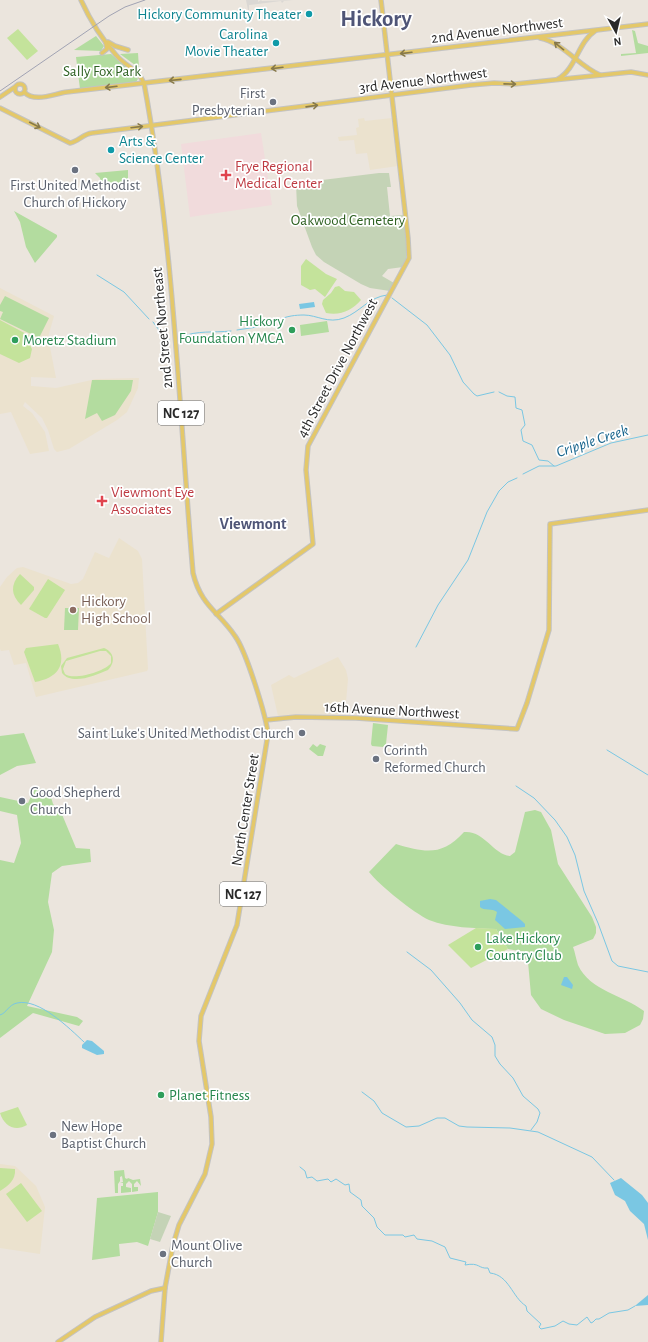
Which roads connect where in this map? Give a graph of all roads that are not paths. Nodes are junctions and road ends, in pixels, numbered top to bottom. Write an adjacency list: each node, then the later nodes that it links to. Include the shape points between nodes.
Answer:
1 (81, 0): 6 (main road)
2 (381, 0): 9 (main road)
3 (648, 24): 4 (main road, 2nd Avenue Northwest)
4 (598, 30): 5 (main road, 2nd Avenue Northwest); 10 (main road, via 586,39)
5 (537, 37): 9 (main road, 2nd Avenue Northwest, one-way to 9); 10 (main road, one-way to 5, via 553,42)
6 (104, 39): 7 (main road); 8 (main road, via 107,48); 14 (main road, via 121,60 139,73)
7 (128, 50)
8 (102, 53)
9 (386, 55): 14 (main road, 2nd Avenue Northwest, one-way to 14); 19 (main road)
10 (574, 59): 12 (main road); 13 (main road, via 564,74)
11 (648, 75): 12 (main road, 3rd Avenue Northwest, via 639,73)
12 (601, 76): 13 (main road, 3rd Avenue Northwest)
13 (553, 80): 19 (main road, 3rd Avenue Northwest, one-way to 13, via 485,84)
14 (144, 83): 17 (main road, 2nd Avenue Northwest, one-way to 17, via 37,98); 22 (main road, 2nd Street Northeast / NC 127)
15 (15, 87): 16 (main road); 17 (main road, via 22,85); 18 (main road)
16 (16, 92): 17 (main road); 18 (main road)
17 (24, 92)
18 (7, 93): 20 (main road)
19 (391, 95): 22 (main road, 3rd Avenue Northwest, one-way to 19); 24 (main road, 4th Street Drive Northwest, via 409,257 308,446 306,470 313,544)
20 (0, 97)
21 (0, 108): 22 (main road, 3rd Avenue Northwest, one-way to 22, via 70,143 77,141 84,134)
22 (150, 125): 24 (main road, 2nd Street Northeast / NC 127, via 165,222 193,573 197,589)
23 (648, 510): 25 (main road, 16th Avenue Northwest, via 550,524 549,630 527,703 516,729 356,718 296,717)
24 (216, 614): 25 (main road, 2nd Street Northeast / NC 127, via 238,641)
25 (266, 720): 26 (main road, North Center Street / NC 127, via 267,748 239,919 201,1016 199,1040 212,1125 211,1152 202,1181 177,1230)
26 (165, 1288): 27 (main road, via 151,1291 94,1316); 28 (main road, North Center Street / NC 127)
27 (58, 1342)
28 (161, 1342)

